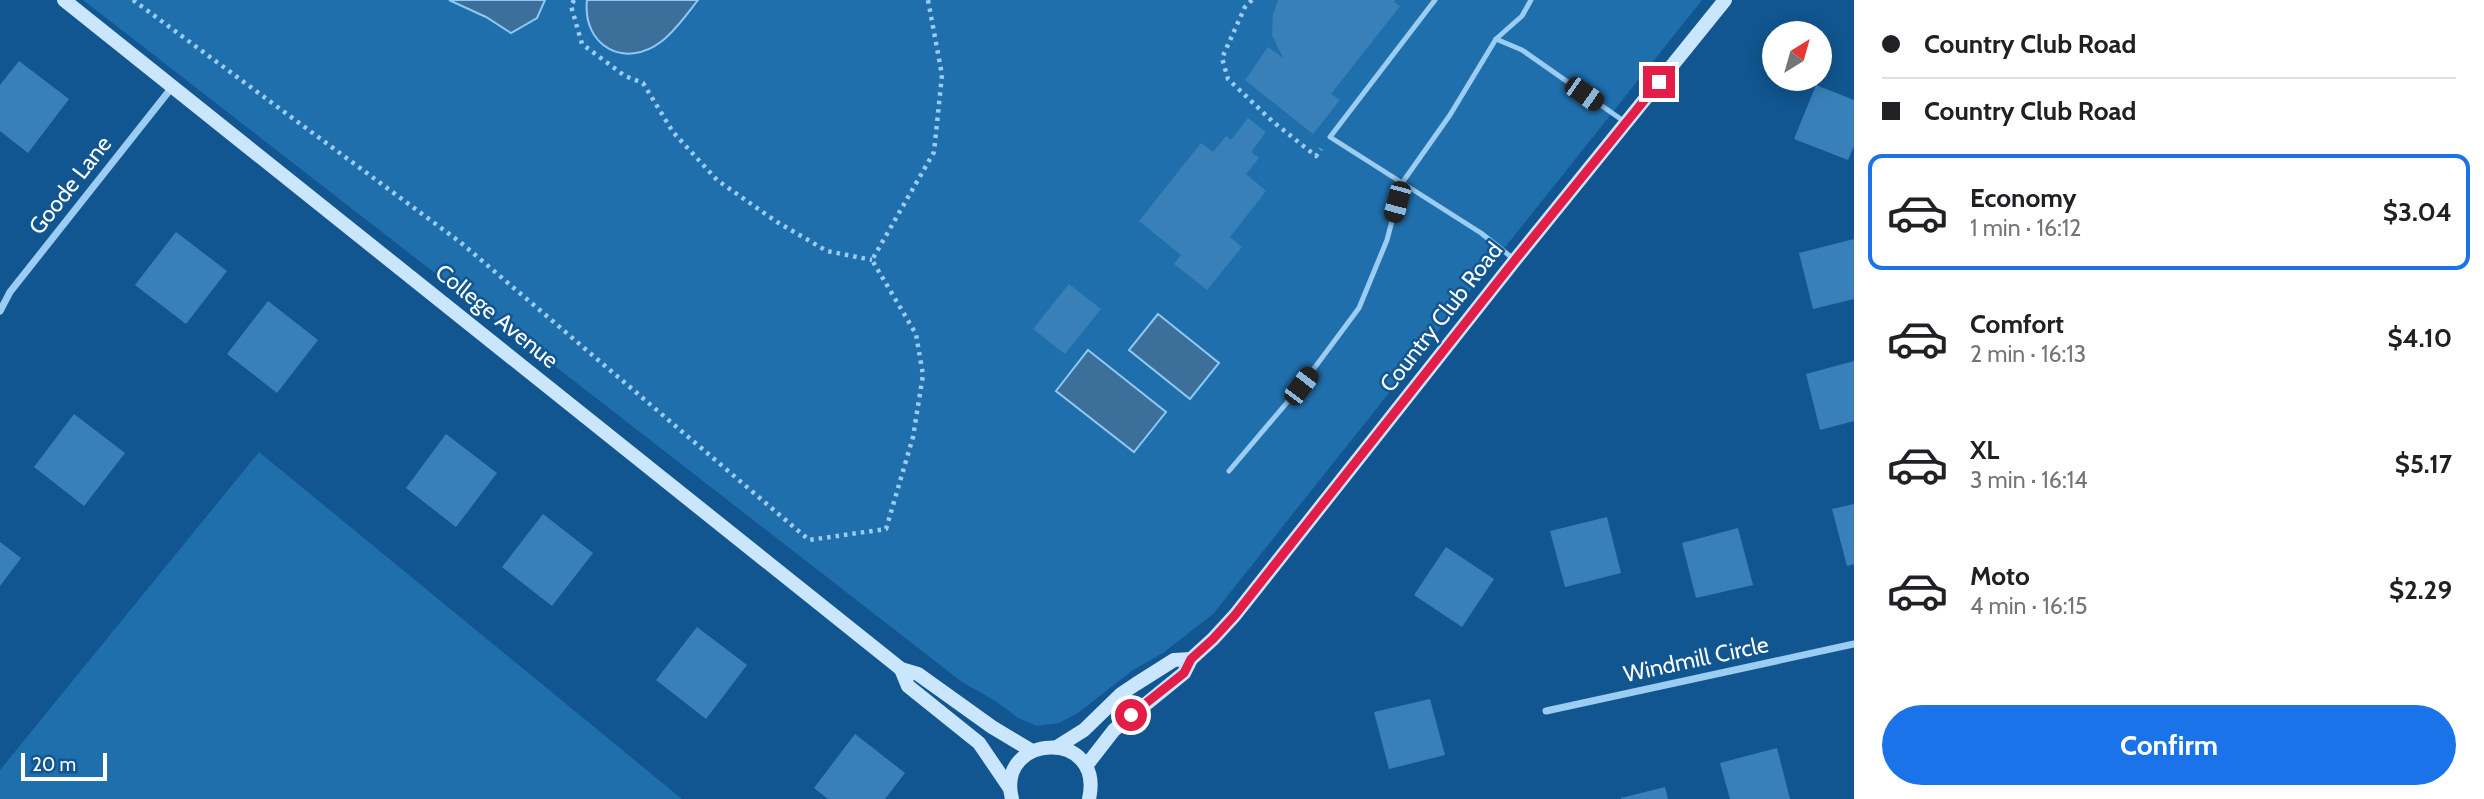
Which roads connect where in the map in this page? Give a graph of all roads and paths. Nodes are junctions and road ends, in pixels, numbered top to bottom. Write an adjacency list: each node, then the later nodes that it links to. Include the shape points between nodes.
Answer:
1 (64, 0): 12 (street, College Avenue)
2 (132, 0): 16 (path, via 460,243 810,540 886,529 913,437 923,375 916,334)
3 (574, 0): 16 (path, via 571,6 582,44 625,76 643,83 673,132 717,180 827,251)
4 (928, 0): 16 (path, via 942,75 934,152)
5 (1245, 0): 10 (path)
6 (1252, 0): 10 (path)
7 (1435, 0): 14 (lane)
8 (1531, 0): 11 (lane, via 1522,16)
9 (1725, 0): 13 (street, Country Club Road)
10 (1245, 7): 14 (path, via 1222,58 1228,79 1316,156)
11 (1496, 38): 13 (lane, via 1522,50); 15 (lane)
12 (173, 85): 18 (street, Goode Lane, via 10,292); 22 (street, College Avenue)
13 (1626, 122): 17 (street, Country Club Road)
14 (1330, 137): 15 (lane)
15 (1402, 183): 17 (lane); 19 (lane, via 1387,240 1359,308)
16 (872, 260)
17 (1515, 260): 21 (street, Country Club Road, via 1235,615)
18 (0, 311)
19 (1229, 471)
20 (1854, 644): 23 (street, Windmill Circle)
21 (1191, 659): 24 (street, Country Club Road, via 1174,660 1136,684 1084,730); 26 (street, Country Club Road, via 1184,673 1114,730)
22 (901, 669): 25 (street, College Avenue, via 918,674); 27 (street, College Avenue, via 908,686 979,743)
23 (1546, 710)
24 (1057, 747): 25 (street); 26 (street, via 1070,751)
25 (1032, 751): 27 (street, via 1011,774)
26 (1086, 766): 28 (street, via 1092,788)
27 (1010, 793)
28 (1089, 799)

